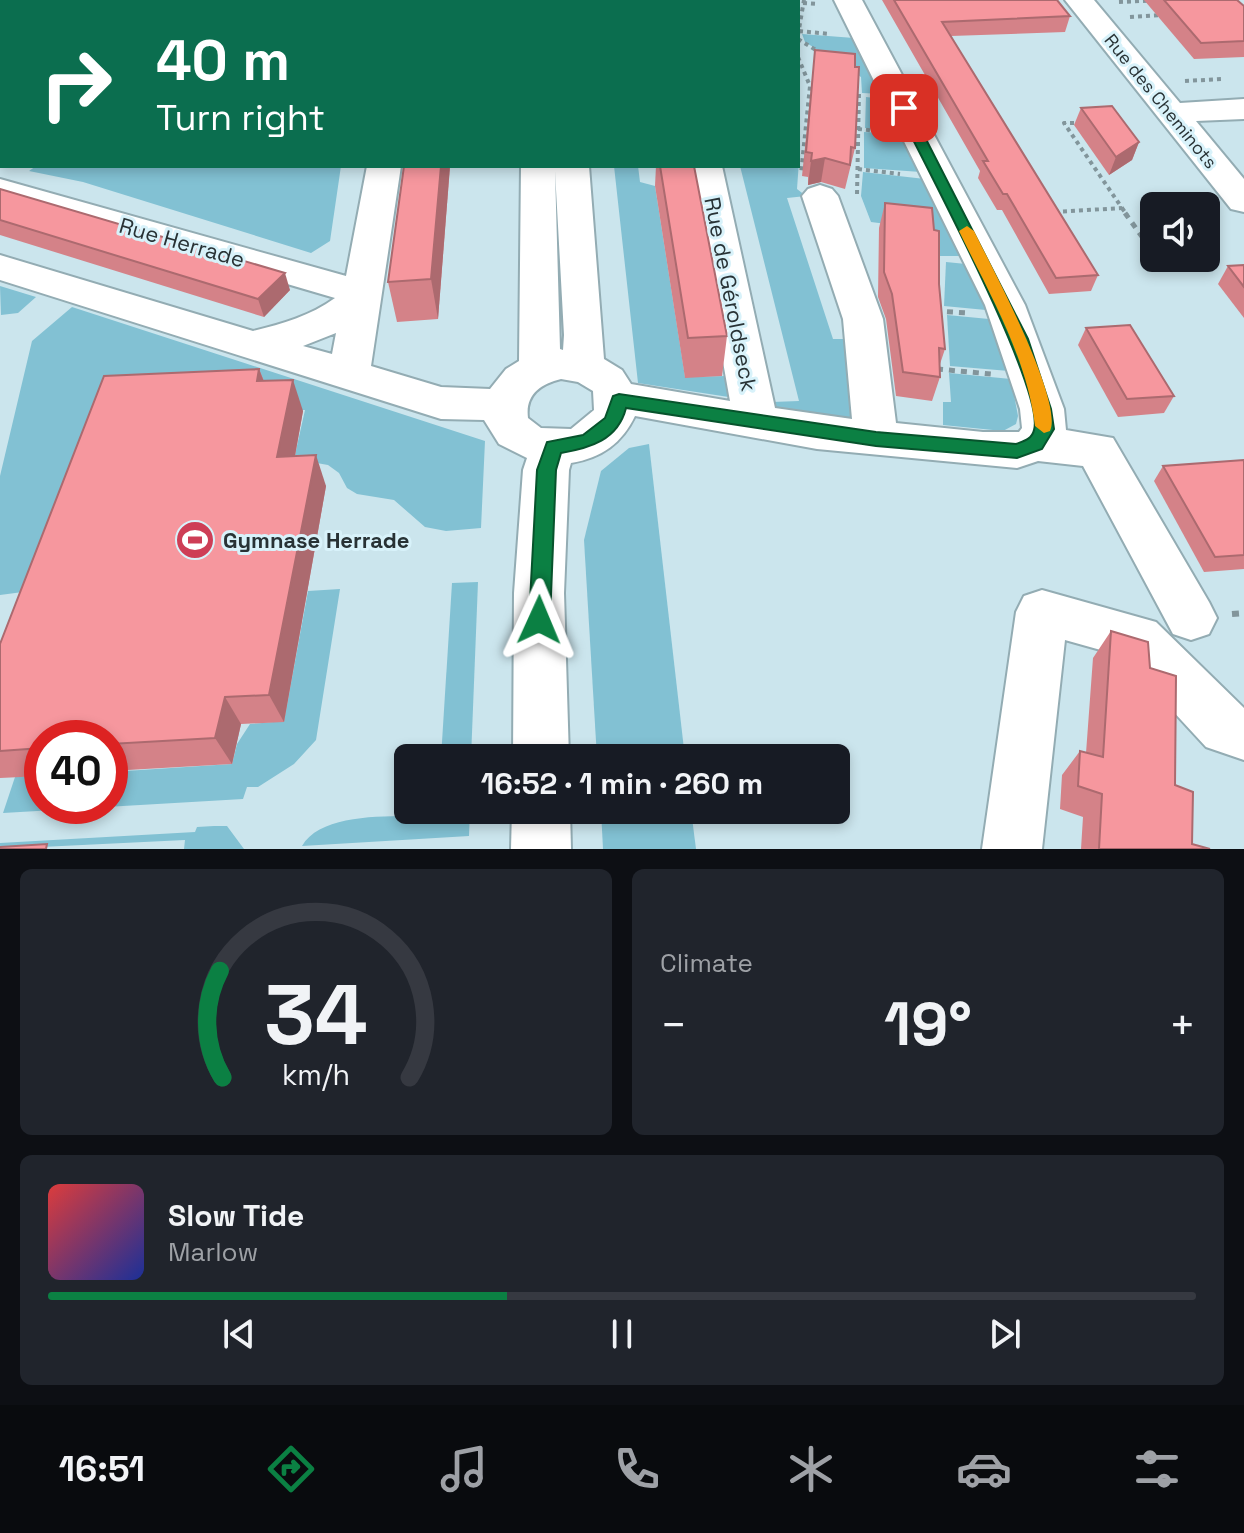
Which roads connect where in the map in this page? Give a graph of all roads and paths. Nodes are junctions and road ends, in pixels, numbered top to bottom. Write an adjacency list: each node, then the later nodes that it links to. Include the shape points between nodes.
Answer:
1 (804, 0): 8 (path)
2 (848, 0): 38 (street, via 1005,305)
3 (1079, 0): 16 (street, Rue des Cheminots)
4 (1162, 0): 5 (path)
5 (1119, 2)
6 (1173, 15): 7 (path)
7 (1117, 17)
8 (800, 25)
9 (800, 38): 10 (path)
10 (823, 54)
11 (800, 62): 12 (path)
12 (804, 72): 13 (path); 25 (path, via 810,86 800,183 807,194)
13 (819, 74)
14 (1230, 79): 16 (path)
15 (859, 90): 25 (path)
16 (1172, 97): 17 (street); 19 (street, Rue des Cheminots)
17 (1244, 109)
18 (1095, 122): 28 (path, via 1064,123)
19 (1230, 166): 26 (street, Rue des Cheminots)
20 (384, 168): 32 (street)
21 (538, 168): 34 (street)
22 (572, 168): 35 (street)
23 (705, 168): 41 (street, Rue de Géroldseck)
24 (0, 189): 32 (street, Rue Herrade)
25 (838, 195): 27 (path); 42 (street, via 863,319)
26 (1244, 201)
27 (862, 206)
28 (1122, 208): 29 (path); 30 (path)
29 (1048, 212)
30 (1140, 234)
31 (0, 267): 33 (street)
32 (364, 294): 33 (street, via 320,325); 37 (street)
33 (252, 345): 37 (street)
34 (540, 366): 35 (street); 40 (street, via 509,388)
35 (583, 366): 39 (street, via 612,384)
36 (937, 369): 38 (path)
37 (349, 375): 40 (street, via 441,403)
38 (1032, 377): 43 (street, via 1044,429)
39 (619, 400): 41 (street); 44 (street, via 613,421 588,442)
40 (503, 405): 44 (street, via 505,418 517,433)
41 (756, 422): 42 (street)
42 (876, 439): 43 (street, via 1017,451)
43 (1035, 444): 45 (street, via 1097,450)
44 (553, 447): 47 (street, via 546,470 539,593)
45 (1191, 618)
46 (1244, 734): 50 (street, via 1226,729 1138,638 1042,612)
47 (541, 744)
48 (541, 824): 49 (street)
49 (541, 849)
50 (1012, 849)

